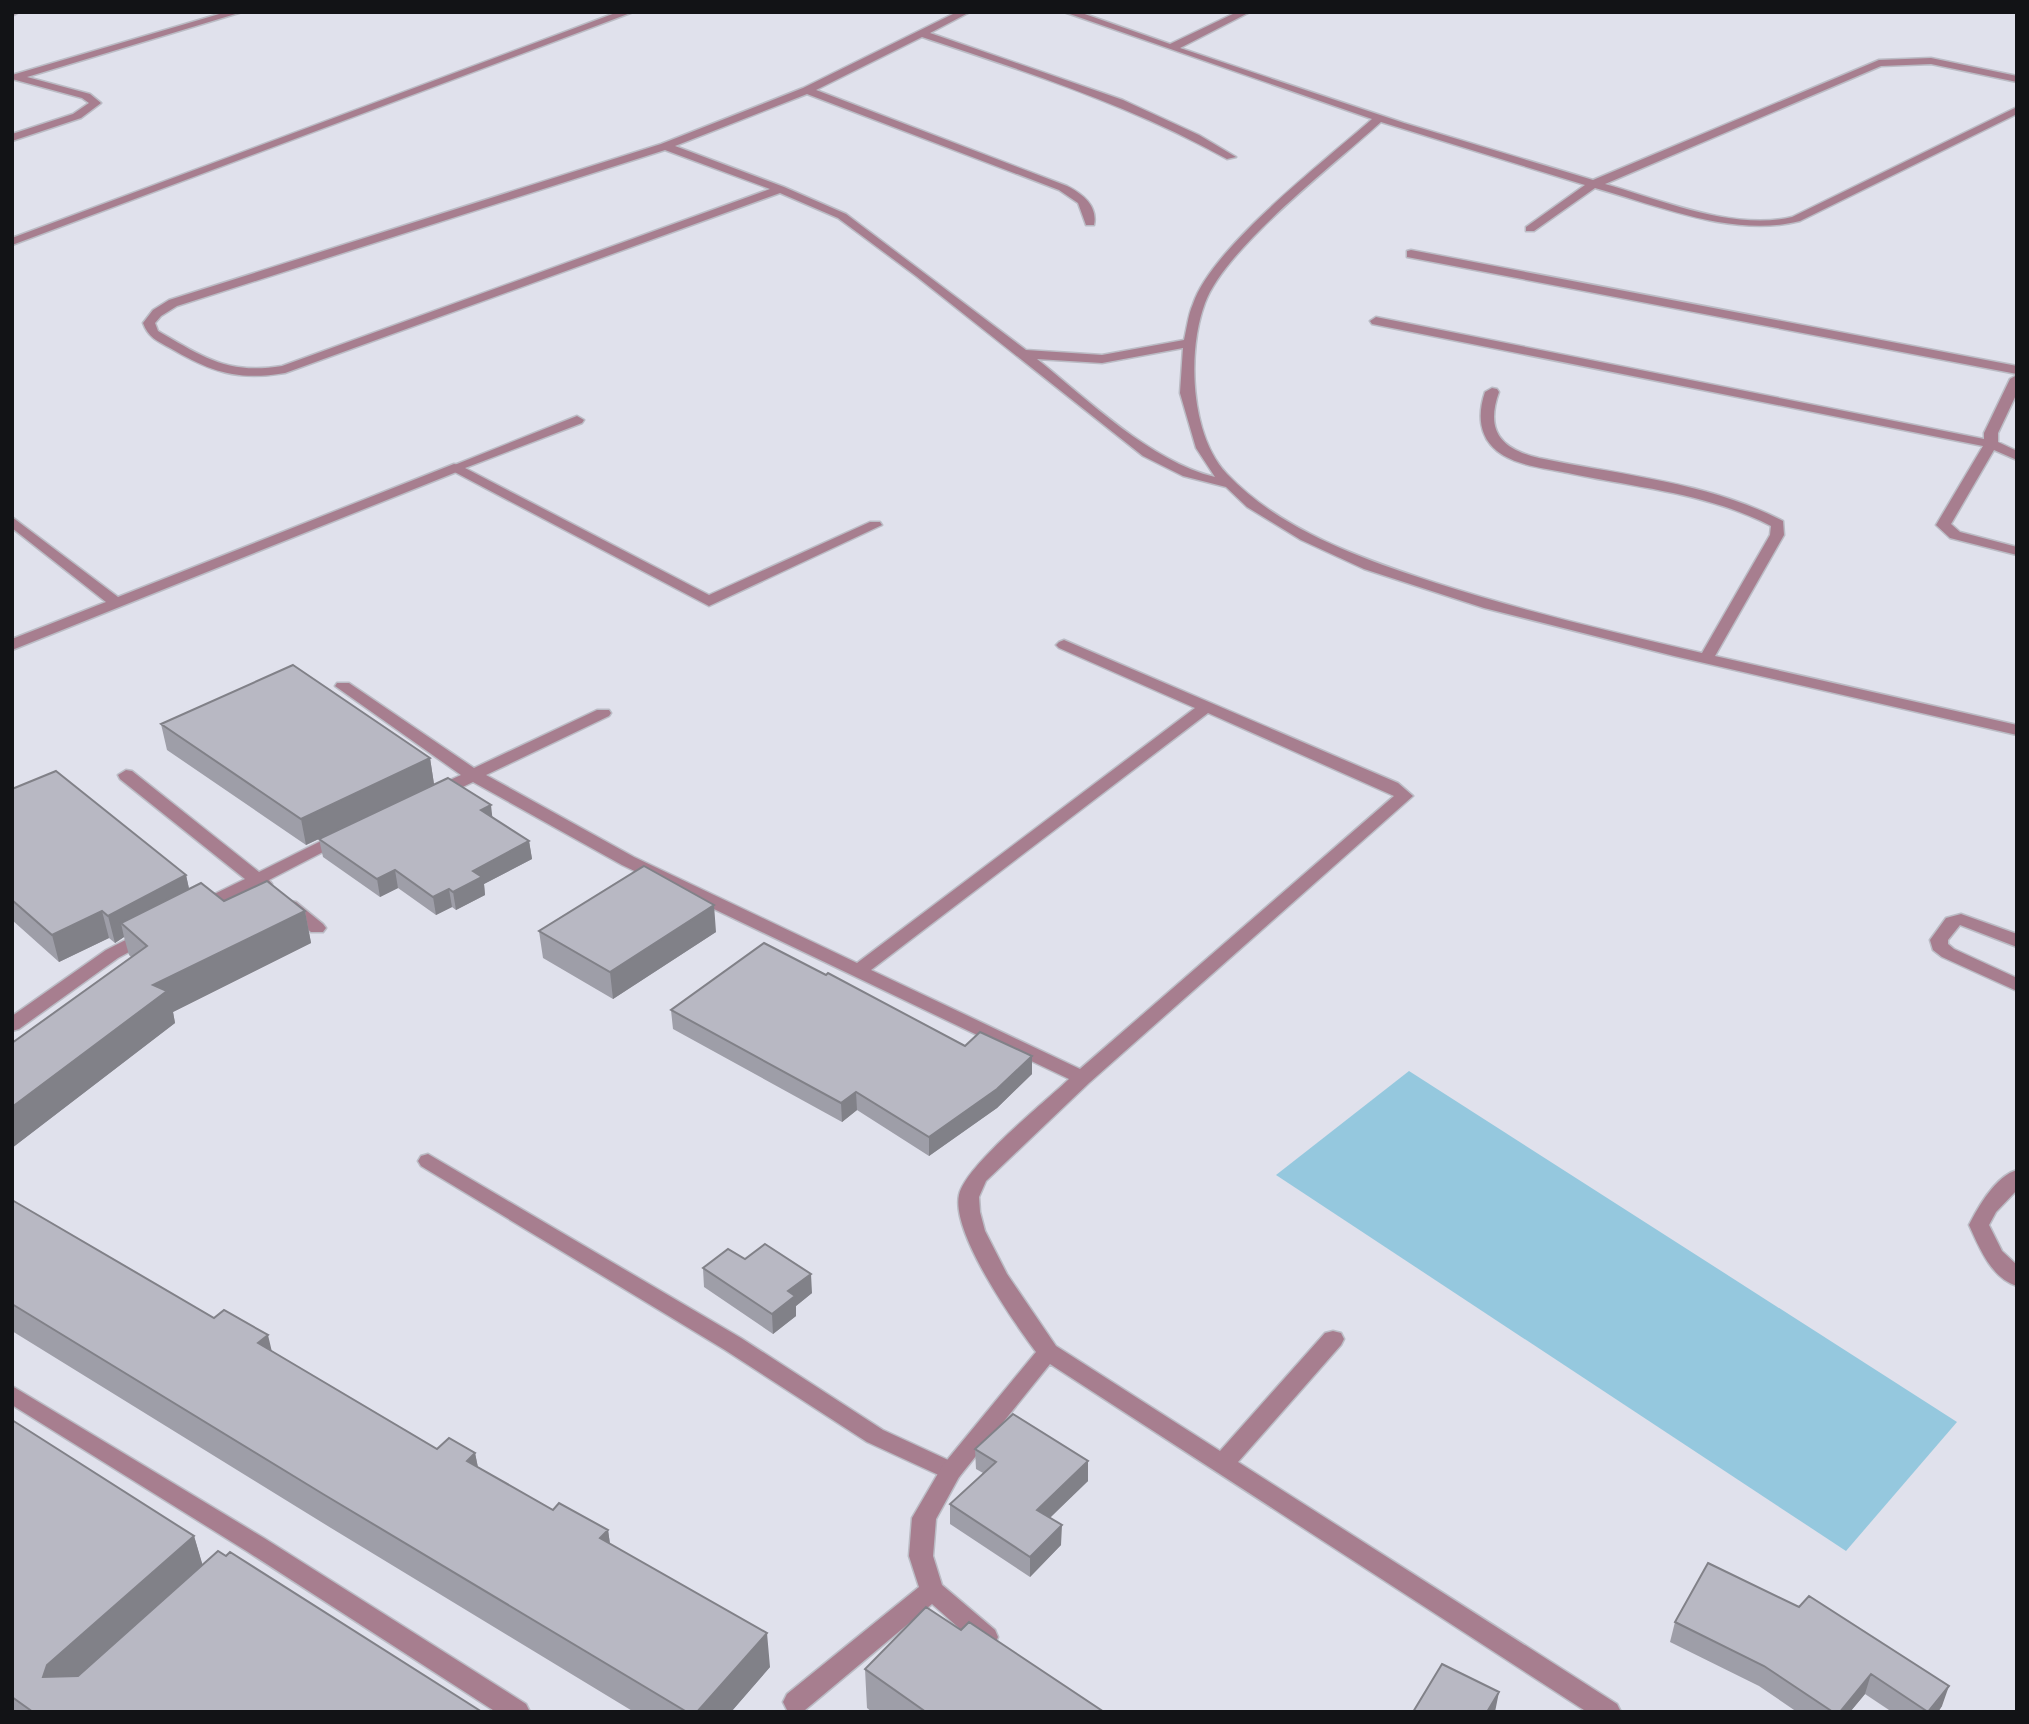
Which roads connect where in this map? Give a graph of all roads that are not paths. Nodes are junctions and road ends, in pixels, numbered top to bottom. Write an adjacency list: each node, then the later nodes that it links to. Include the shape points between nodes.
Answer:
1 (237, 12): 8 (street)
2 (628, 12): 20 (street)
3 (965, 12): 6 (street)
4 (1069, 12): 7 (street)
5 (1245, 12): 7 (street)
6 (923, 34): 10 (street); 15 (street, via 1138,110)
7 (1173, 47): 12 (street)
8 (14, 77): 13 (street, via 86,96 96,103 77,116)
9 (2017, 79): 16 (street, via 1924,59 1879,63)
10 (807, 90): 14 (street); 18 (street, via 1063,188 1087,205)
11 (2017, 110): 16 (street, via 1796,219 1777,224 1736,223)
12 (1381, 117): 16 (street); 23 (street, via 1223,263 1199,302)
13 (12, 138)
14 (665, 146): 17 (street); 17 (street, via 173,303 149,323 153,333 218,369 239,375 285,369)
15 (1231, 157)
16 (1592, 185): 19 (street)
17 (780, 189): 24 (street, via 842,216)
18 (1090, 223)
19 (1530, 229)
20 (12, 242)
21 (1411, 254): 25 (street)
22 (1376, 321): 29 (street)
23 (1190, 343): 24 (street, via 1102,359); 32 (street, via 1187,393 1203,448)
24 (1022, 354): 32 (street, via 1173,469)
25 (2017, 370)
26 (2017, 379): 29 (street, via 1991,433)
27 (1492, 392): 39 (street, via 1486,421 1503,449 1590,474 1724,500 1778,524 1777,535)
28 (577, 420): 31 (street)
29 (1991, 444): 30 (street); 35 (street, via 1943,525 1955,535)
30 (2017, 456)
31 (454, 468): 34 (street, via 709,601); 36 (street)
32 (1230, 484): 39 (street, via 1252,504 1306,537 1369,566 1489,605)
33 (12, 521): 36 (street)
34 (875, 525)
35 (2017, 551)
36 (116, 603): 37 (street)
37 (12, 645)
38 (1063, 645): 41 (street)
39 (1707, 657): 43 (street)
40 (343, 686): 45 (street)
41 (1206, 707): 53 (street); 56 (street, via 1405,796)
42 (603, 713): 45 (street)
43 (2017, 730)
44 (126, 775): 48 (street)
45 (473, 775): 46 (street); 53 (street, via 628,861)
46 (425, 798)
47 (353, 833): 48 (street)
48 (256, 879): 49 (street); 50 (street)
49 (182, 917)
50 (317, 928)
51 (157, 930): 55 (street)
52 (2017, 941): 54 (street, via 1961,919 1952,922 1939,940 1948,953)
53 (857, 972): 56 (street)
54 (2017, 985)
55 (17, 1015)
56 (1082, 1078): 61 (street, via 978,1177 968,1198 973,1228 1022,1319)
57 (428, 1161): 64 (street, via 733,1344 875,1436)
58 (2017, 1177): 59 (street, via 1979,1225 1993,1255)
59 (2016, 1276)
60 (1333, 1339): 63 (street)
61 (1048, 1352): 63 (street); 64 (street)
62 (12, 1394): 65 (street)
63 (1222, 1465): 71 (street)
64 (951, 1471): 67 (street, via 924,1518 921,1556)
65 (256, 1545): 66 (street); 70 (street)
66 (235, 1563)
67 (932, 1590): 68 (street); 69 (street)
68 (1010, 1654)
69 (796, 1702)
70 (517, 1712)
71 (1608, 1712)

